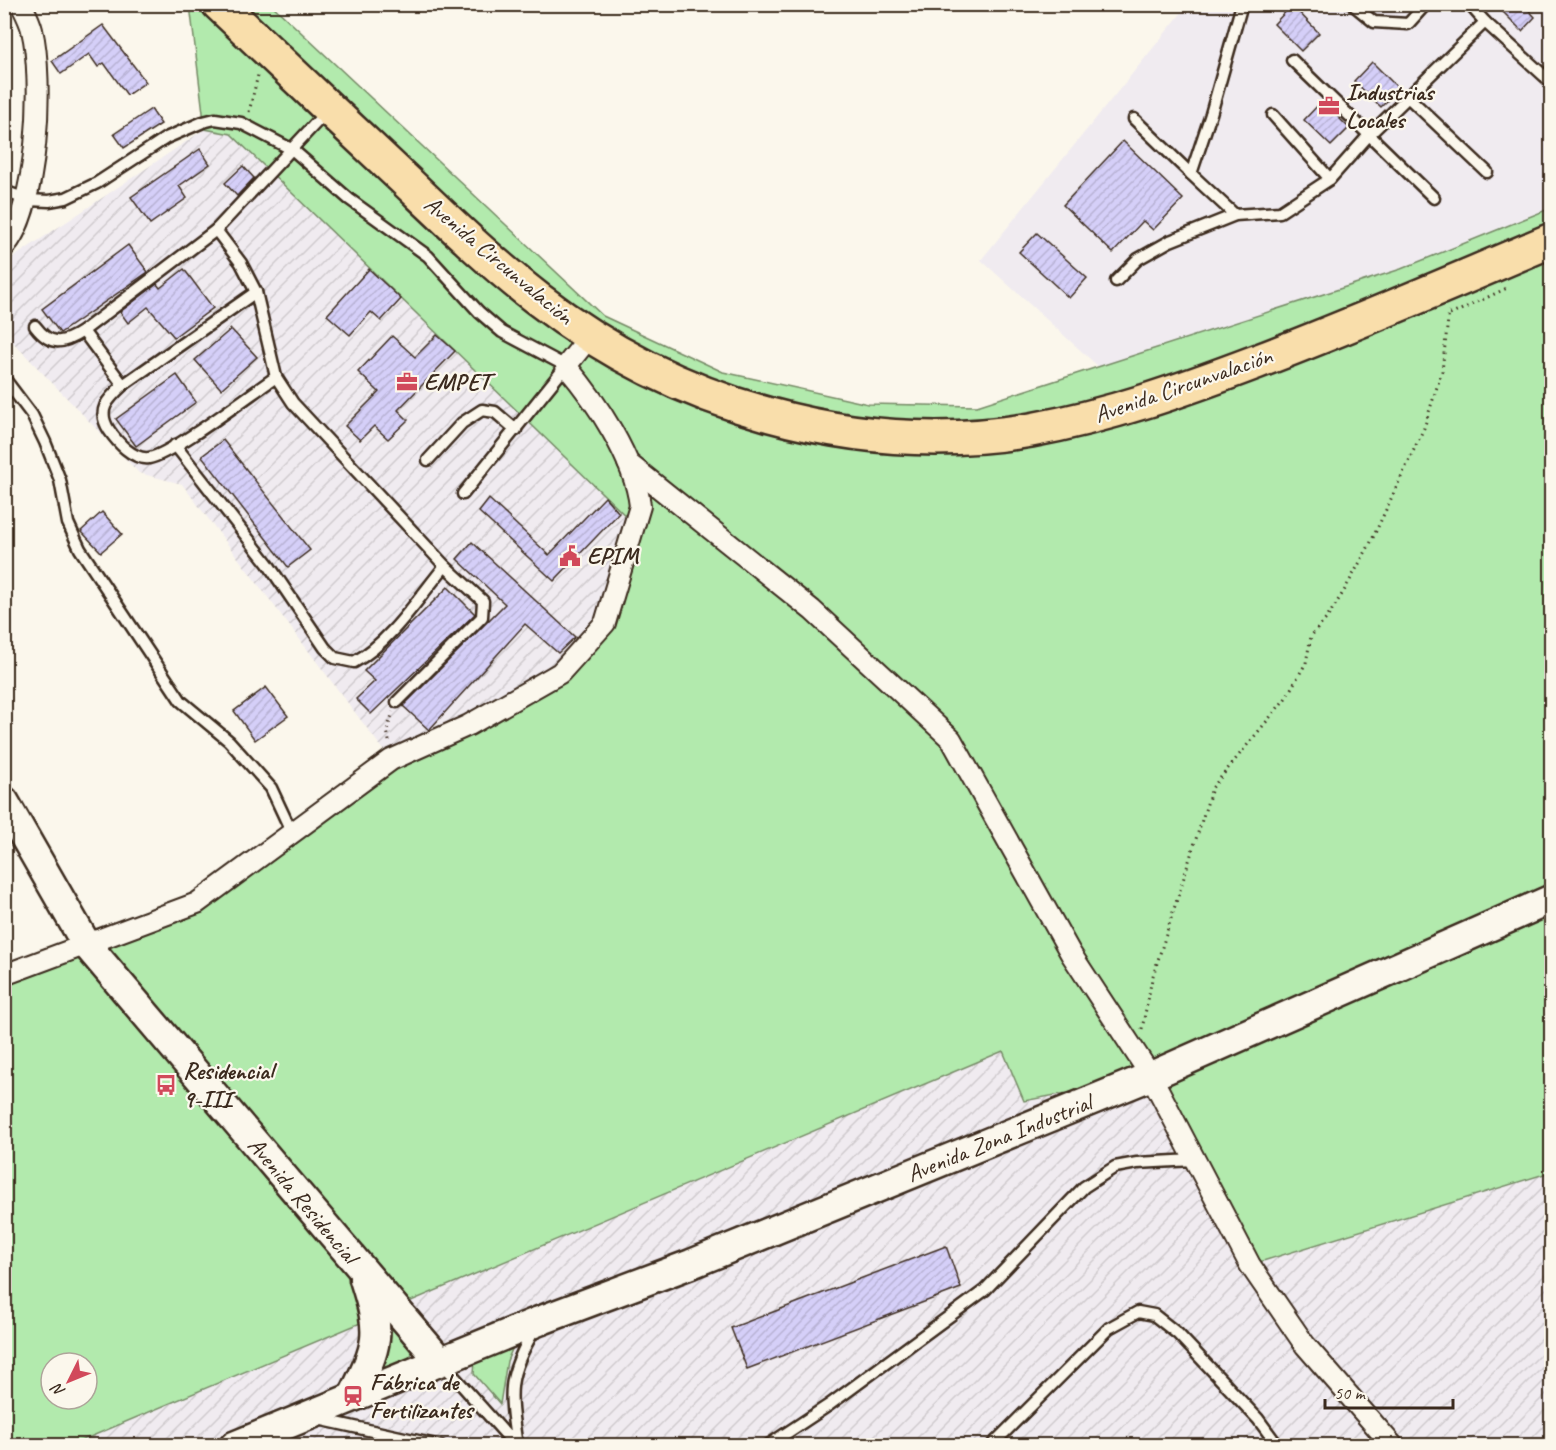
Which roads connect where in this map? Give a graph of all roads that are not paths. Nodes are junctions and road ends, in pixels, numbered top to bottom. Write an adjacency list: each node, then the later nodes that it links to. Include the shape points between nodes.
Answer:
1 (21, 4): 21 (street, via 32,30 36,64 37,112)
2 (219, 4): 11 (highway, Avenida Circunvalación)
3 (1242, 4): 17 (lane)
4 (1353, 4): 5 (lane, via 1374,22 1408,24)
5 (1426, 4)
6 (1469, 4): 7 (lane)
7 (1485, 21): 9 (lane); 10 (lane)
8 (1292, 60): 14 (lane)
9 (1551, 82)
10 (1408, 98): 14 (lane); 16 (lane)
11 (329, 109): 15 (lane); 30 (highway, Avenida Circunvalación, via 494,262 539,300)
12 (1273, 115): 18 (lane)
13 (1134, 119): 17 (lane)
14 (1370, 135): 18 (lane); 20 (lane)
15 (293, 150): 21 (lane, via 241,123 215,119 166,138 80,193 49,201); 23 (lane); 31 (lane, via 332,185 428,256 502,332)
16 (1487, 172)
17 (1191, 174): 22 (lane)
18 (1330, 179): 22 (lane, via 1280,212)
19 (4, 190): 21 (lane)
20 (1434, 198)
21 (28, 200): 25 (street, via 12,239)
22 (1235, 215): 26 (lane, via 1170,241 1138,259)
23 (216, 230): 27 (lane, via 241,263); 29 (lane)
24 (1551, 240): 30 (highway, Avenida Circunvalación, via 1446,301 1359,323 1162,397 1100,415 983,436 860,433 782,418 659,376)
25 (4, 247)
26 (1116, 281)
27 (256, 292): 32 (lane); 34 (lane)
28 (34, 326): 29 (lane, via 58,343)
29 (83, 331): 34 (lane)
30 (591, 335): 31 (street)
31 (566, 366): 35 (lane); 38 (street, via 584,387)
32 (276, 377): 36 (lane); 42 (lane, via 318,432)
33 (4, 378): 45 (lane, via 32,415 45,442 60,480 68,523 80,549 181,701 229,741 271,788)
34 (123, 385): 36 (lane, via 102,410 112,434 138,457 148,458)
35 (516, 430): 37 (lane, via 495,412 482,410 462,423); 39 (lane)
36 (175, 445): 42 (lane, via 335,658 354,662 365,656 403,618)
37 (428, 460)
38 (628, 463): 40 (street, via 638,486); 41 (street)
39 (464, 494)
40 (640, 506): 41 (street, via 658,500); 45 (street, via 605,623 560,673 469,725 391,760)
41 (682, 506): 49 (street, via 812,610 951,739 1071,954)
42 (445, 566): 43 (lane, via 483,601 482,617)
43 (397, 702)
44 (4, 801): 47 (main road, Avenida Residencial)
45 (292, 833): 47 (street, via 197,903)
46 (1551, 899): 49 (main road, Avenida Zona Industrial)
47 (87, 944): 48 (street); 51 (main road, Avenida Residencial)
48 (4, 975)
49 (1151, 1076): 50 (street); 52 (main road, Avenida Zona Industrial, via 702,1260)
50 (1194, 1160): 59 (lane, via 1115,1167 1083,1186 985,1290); 62 (street, via 1250,1265 1305,1345)
51 (361, 1269): 53 (main road, Avenida Residencial); 54 (main road, via 376,1316 376,1344)
52 (539, 1321): 53 (main road, Avenida Zona Industrial); 58 (lane, via 514,1366 510,1401)
53 (440, 1361): 54 (main road, Avenida Zona Industrial); 58 (lane)
54 (352, 1396): 55 (main road, Avenida Zona Industrial)
55 (306, 1417): 56 (main road, Avenida Zona Industrial); 57 (lane)
56 (234, 1446)
57 (441, 1446)
58 (516, 1446)
59 (767, 1446)
60 (991, 1446): 61 (lane, via 1109,1328 1138,1312 1154,1315 1178,1334 1258,1419)
61 (1278, 1446)
62 (1393, 1446)

